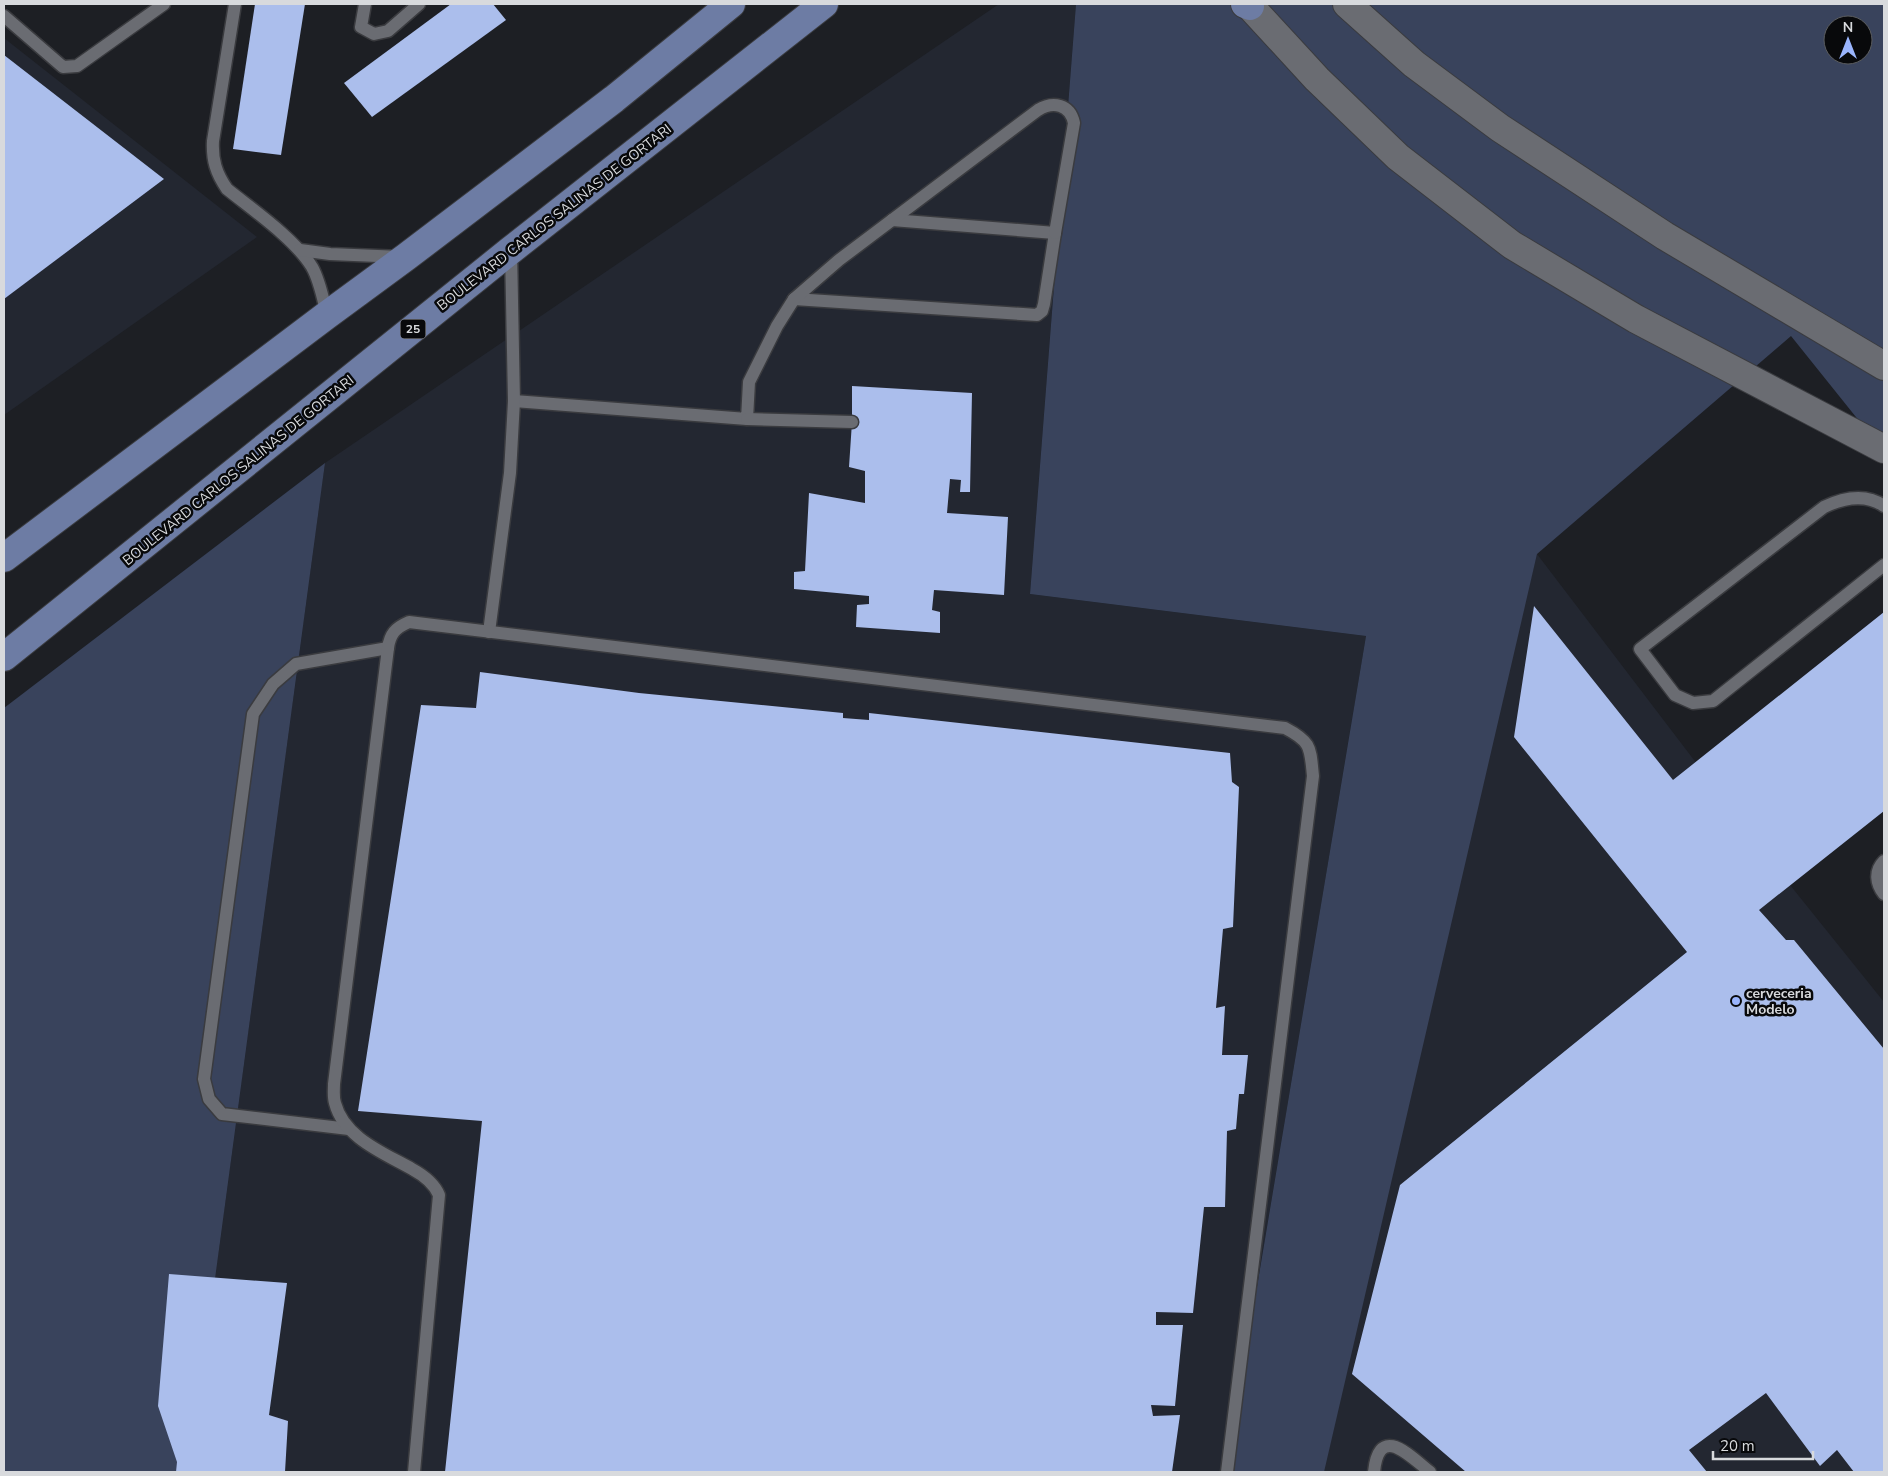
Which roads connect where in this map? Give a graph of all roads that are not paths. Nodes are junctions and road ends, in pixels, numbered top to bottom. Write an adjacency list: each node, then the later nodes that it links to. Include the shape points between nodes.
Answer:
1 (164, 4): 9 (lane, via 77,66 62,67)
2 (235, 4): 12 (lane, via 213,141 214,163 227,189)
3 (365, 4): 4 (lane, via 361,27 374,34 388,31)
4 (419, 4)
5 (731, 4): 14 (main road)
6 (824, 4): 13 (main road, BOULEVARD CARLOS SALINAS DE GORTARI / 25)
7 (1347, 4): 17 (main road, via 1414,64 1500,128 1666,236)
8 (1248, 5): 21 (main road, via 1317,79 1398,157 1512,246 1636,319)
9 (4, 16)
10 (892, 220): 11 (lane); 11 (lane, via 1038,110 1056,104 1067,109 1074,123); 15 (lane, via 839,260)
11 (1055, 233): 15 (lane, via 1044,304 1037,315)
12 (300, 250): 14 (lane); 16 (lane, via 319,283)
13 (511, 250): 18 (lane); 27 (main road, BOULEVARD CARLOS SALINAS DE GORTARI / 25)
14 (406, 257): 16 (main road)
15 (794, 300): 19 (lane, via 749,382)
16 (327, 314): 23 (main road)
17 (1884, 366)
18 (514, 401): 19 (lane); 25 (lane, via 510,473)
19 (747, 419): 20 (lane)
20 (852, 422)
21 (1884, 449)
22 (1884, 506): 24 (lane, via 1859,498 1839,500 1824,507 1640,649 1675,695 1693,703 1713,701)
23 (4, 556)
24 (1884, 565)
25 (490, 632): 26 (lane, via 409,622 393,632); 32 (lane, via 1285,728 1302,736 1311,750 1313,776)
26 (388, 648): 30 (lane, via 334,1084 334,1102); 30 (lane, via 296,664 273,684 253,714 204,1079 209,1099 222,1114)
27 (4, 657)
28 (1884, 861): 29 (lane, via 1877,879)
29 (1884, 894)
30 (349, 1129): 31 (lane, via 423,1175 439,1195)
31 (414, 1472)
32 (1226, 1472)
33 (1374, 1472): 34 (lane, via 1378,1454 1383,1448 1397,1446)
34 (1430, 1472)

